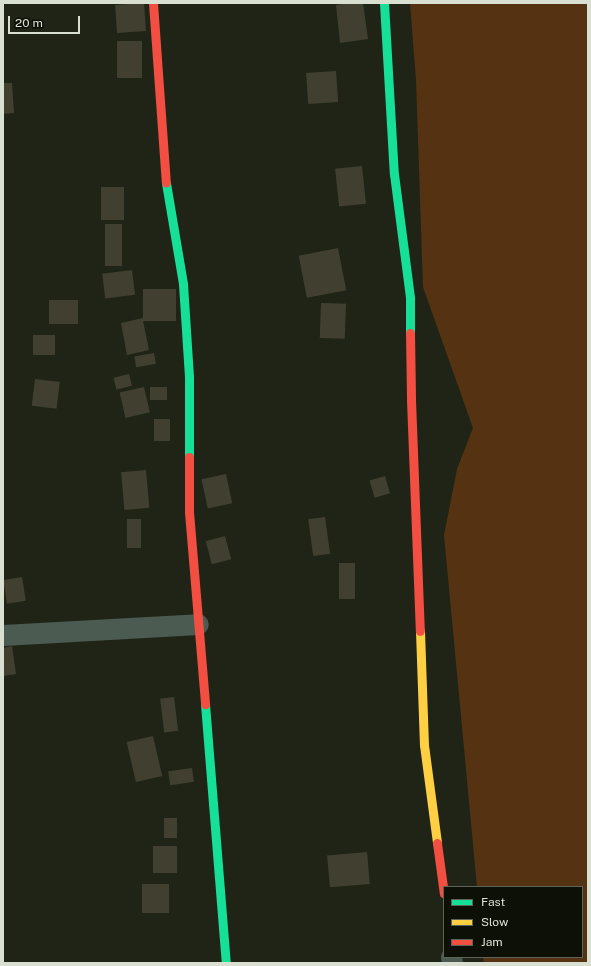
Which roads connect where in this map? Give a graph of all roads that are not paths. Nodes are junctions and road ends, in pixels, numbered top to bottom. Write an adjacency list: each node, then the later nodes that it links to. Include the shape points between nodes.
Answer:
1 (153, 3): 3 (street, via 165,177 182,284 189,377 189,512)
2 (384, 3): 5 (street, via 394,174 410,298 411,400 424,745)
3 (198, 624): 4 (street); 6 (street)
4 (3, 635)
5 (443, 887)
6 (226, 963)

